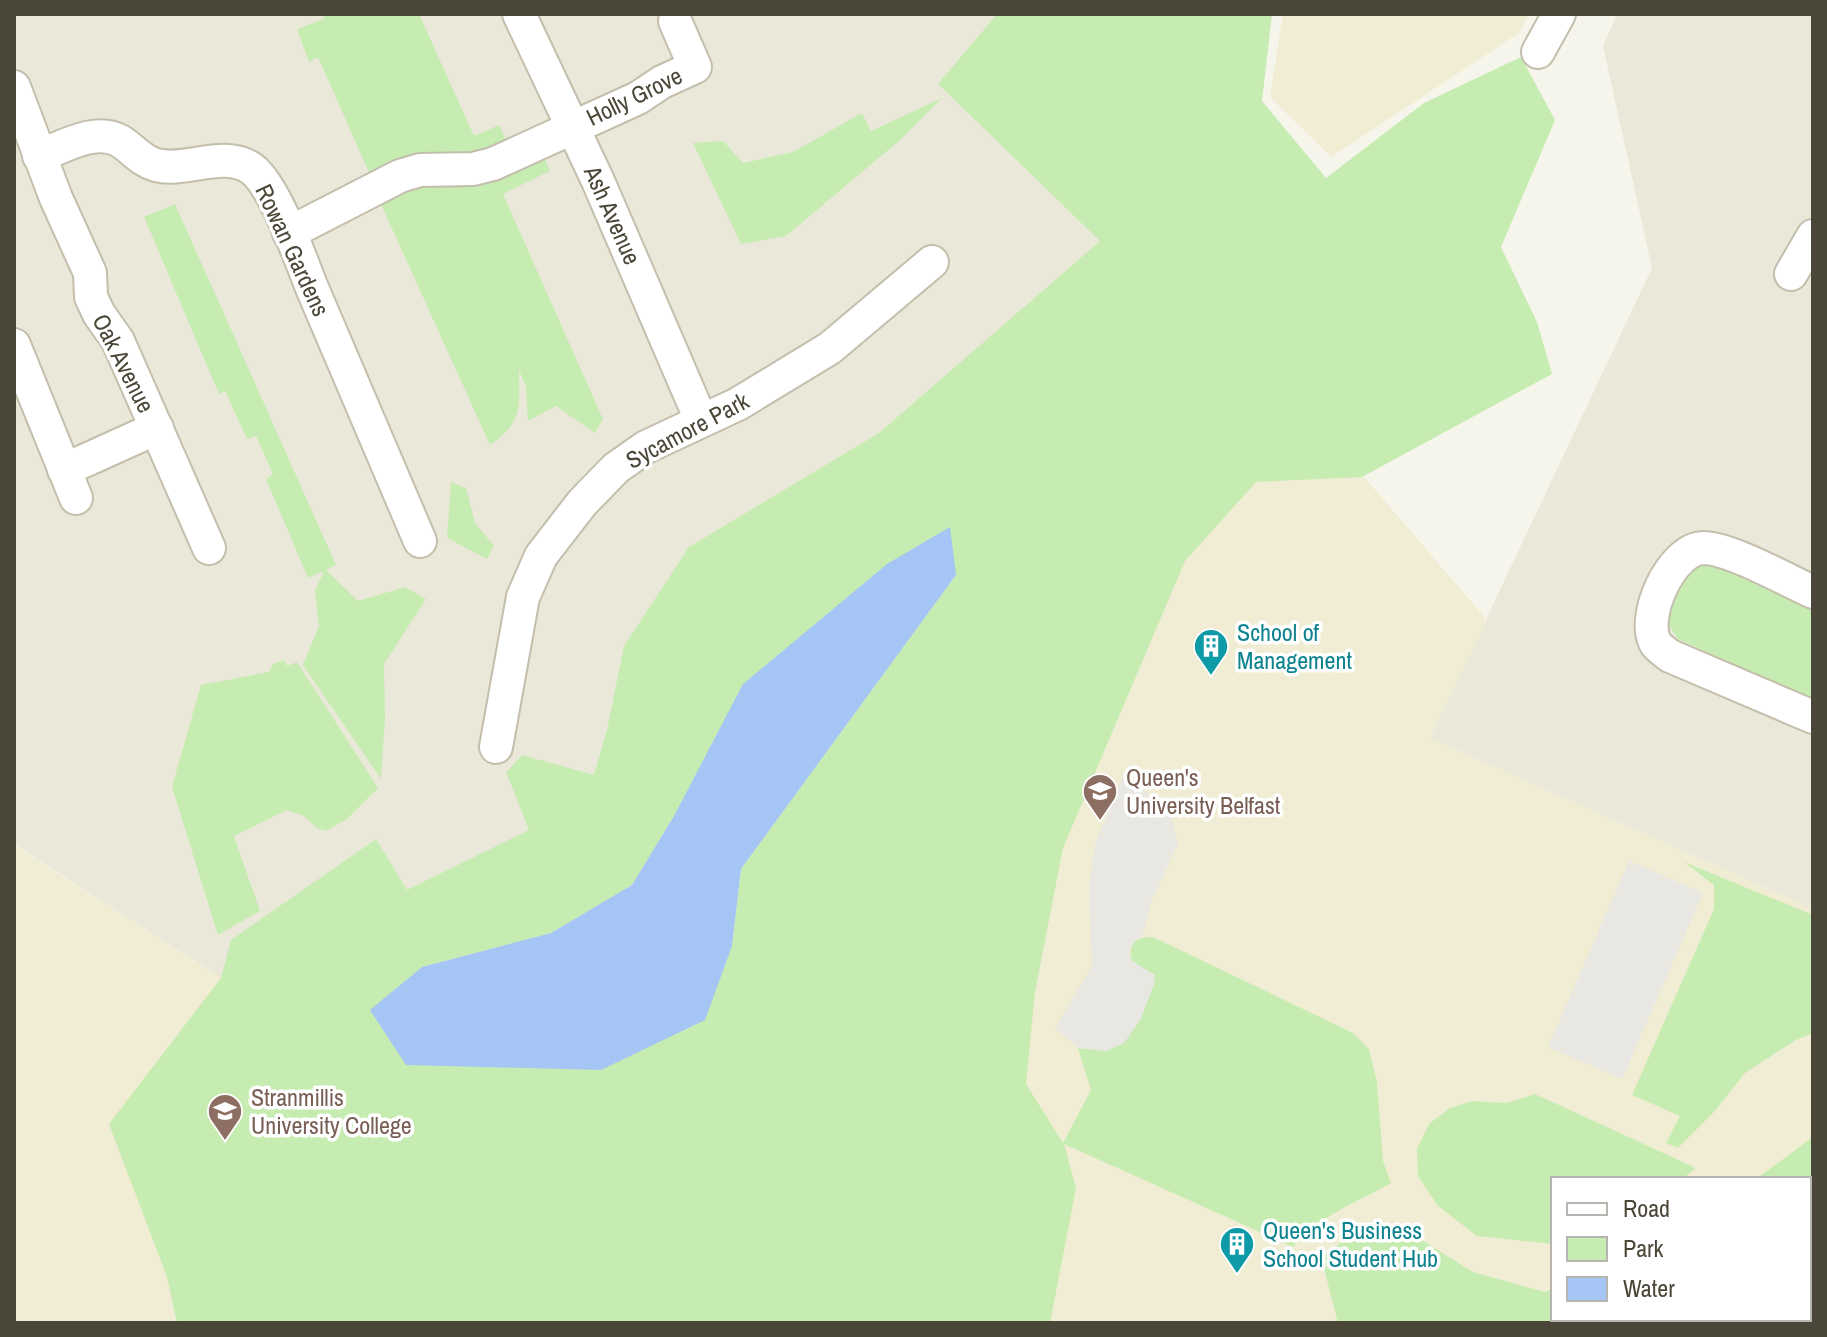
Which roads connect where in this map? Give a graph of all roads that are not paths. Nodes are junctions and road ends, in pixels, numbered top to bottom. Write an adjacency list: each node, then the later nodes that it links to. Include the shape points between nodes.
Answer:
1 (519, 14): 6 (street, Ash Avenue)
2 (1559, 14): 4 (street)
3 (675, 21): 6 (street, Holly Grove, via 695,67)
4 (1538, 52)
5 (14, 87): 7 (street, Oak Avenue)
6 (572, 126): 8 (street, via 493,164 400,176); 13 (street, Ash Avenue)
7 (39, 156): 8 (street, Rowan Gardens, via 109,136 154,164 238,163 263,181); 14 (street, Oak Avenue, via 90,273 91,297 118,341)
8 (289, 233): 15 (street, Rowan Gardens)
9 (1813, 236): 11 (street)
10 (932, 262): 13 (street, Sycamore Park, via 830,348 738,404)
11 (1791, 274)
12 (14, 345): 14 (street, via 70,484)
13 (701, 420): 19 (street, Sycamore Park, via 616,468 541,556 523,597)
14 (157, 428): 16 (street, Oak Avenue)
15 (420, 541)
16 (209, 548)
17 (1813, 592): 18 (street, via 1723,551 1700,548 1670,571 1651,611 1651,629 1656,644 1670,656)
18 (1813, 717)
19 (496, 747)

